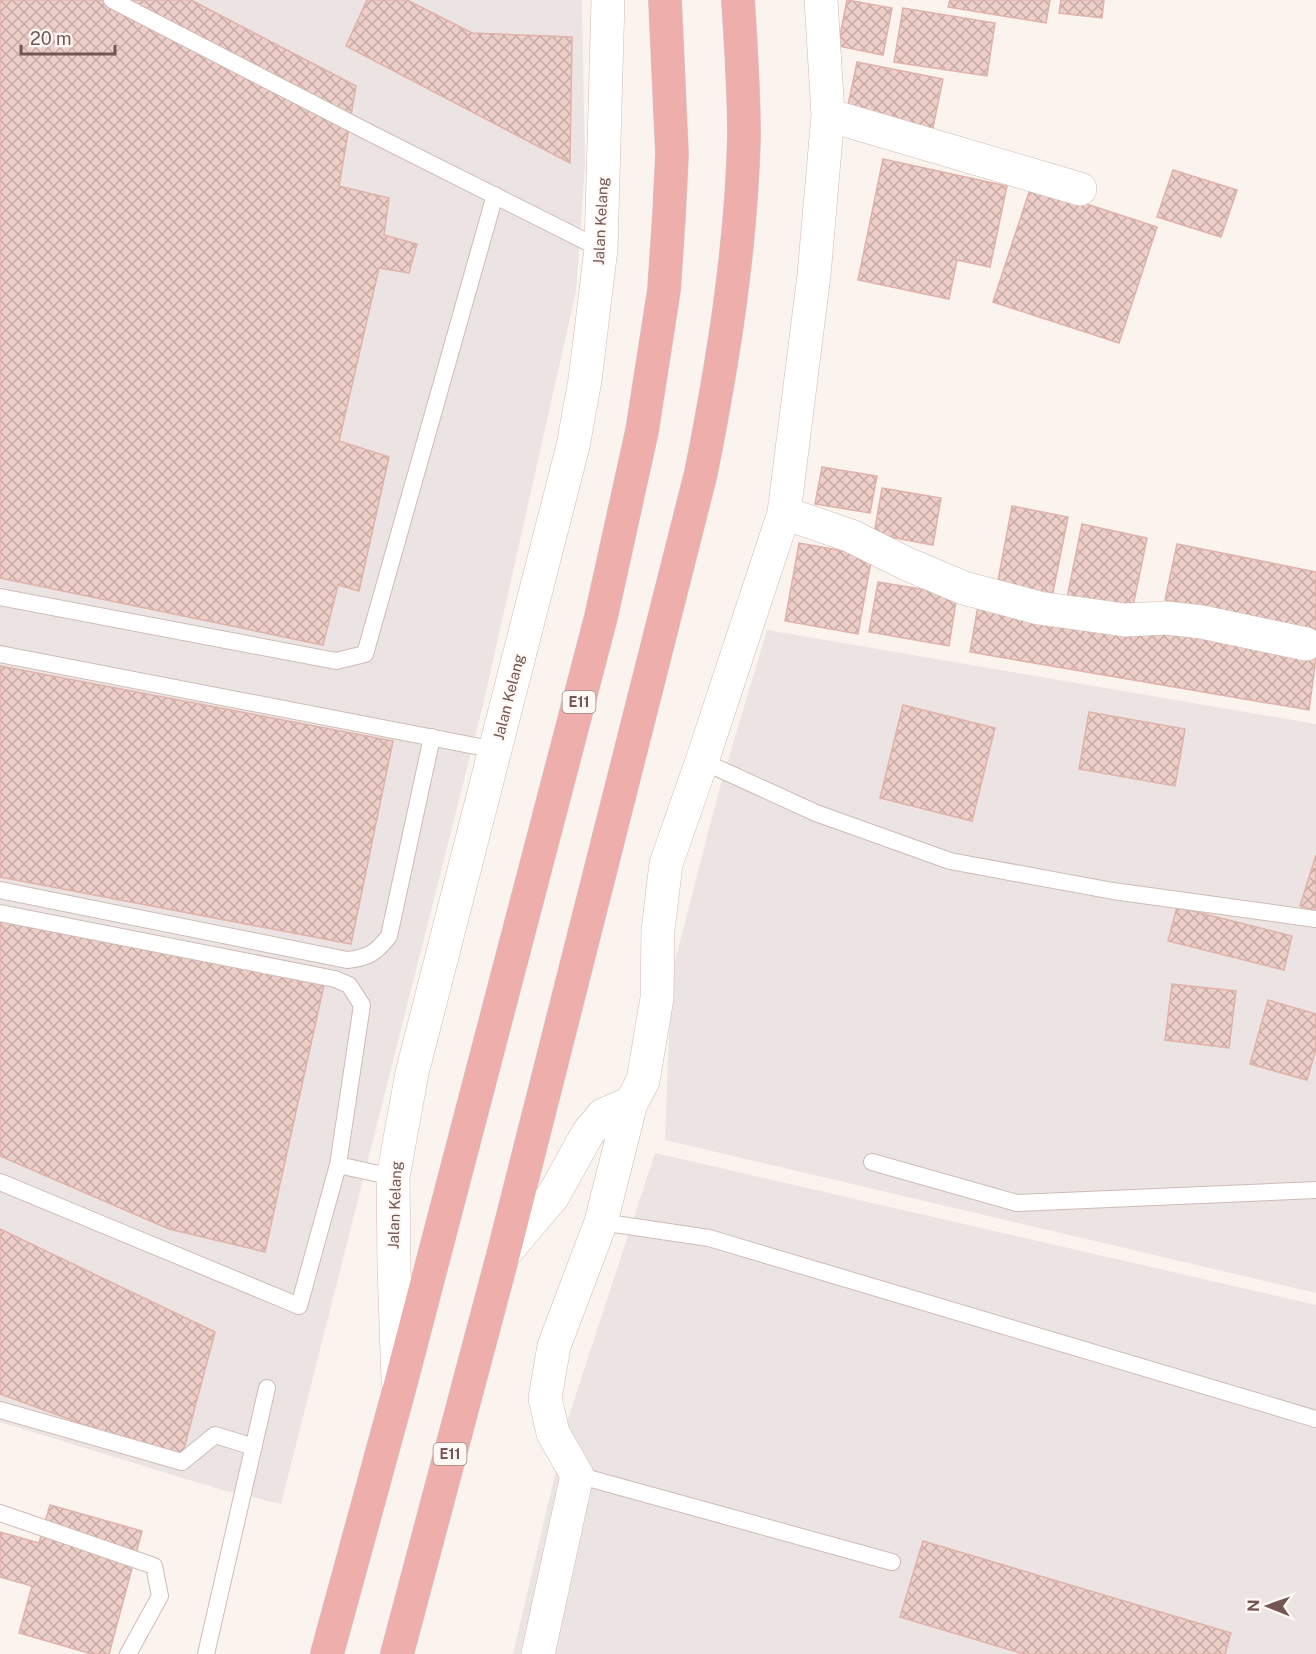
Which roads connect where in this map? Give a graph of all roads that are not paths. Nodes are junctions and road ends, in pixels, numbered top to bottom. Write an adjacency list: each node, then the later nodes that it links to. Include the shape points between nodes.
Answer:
1 (112, 0): 8 (lane)
2 (608, 0): 9 (street, Jalan Kelang)
3 (665, 0): 29 (highway, E11, via 672,154 664,290 642,431 601,617)
4 (738, 0): 27 (highway, E11, via 743,146 736,253 721,370 690,523)
5 (821, 0): 6 (street)
6 (828, 115): 7 (street); 10 (street, via 814,275)
7 (1080, 189)
8 (495, 195): 9 (lane); 11 (lane, via 365,654 336,661)
9 (602, 249): 15 (street, Jalan Kelang, via 573,446)
10 (784, 513): 12 (street, via 851,536 964,588 1039,608 1125,620 1167,618 1202,622); 16 (street)
11 (0, 597)
12 (1306, 644)
13 (0, 654): 14 (lane)
14 (432, 737): 15 (lane); 17 (lane, via 389,936 379,949 363,958 347,960)
15 (496, 750): 23 (street, Jalan Kelang, via 412,1073)
16 (702, 761): 19 (lane, via 816,813 950,861 1113,891); 20 (street, via 666,864 658,930 657,998 643,1081)
17 (0, 890)
18 (0, 913): 22 (lane, via 335,979 349,985 362,1005)
19 (1316, 919)
20 (631, 1103): 26 (street); 27 (street, via 603,1115 588,1133 553,1196)
21 (872, 1162): 25 (lane, via 1017,1203)
22 (338, 1165): 23 (lane); 24 (lane, via 299,1306)
23 (393, 1177): 29 (street, Jalan Kelang)
24 (0, 1182)
25 (1316, 1190)
26 (601, 1222): 31 (lane, via 709,1238); 33 (street, via 554,1346 545,1398 553,1433)
27 (503, 1255): 39 (highway, E11)
28 (267, 1388): 32 (lane)
29 (399, 1390): 38 (highway, E11)
30 (0, 1410): 32 (lane, via 182,1462 215,1435)
31 (1316, 1419)
32 (254, 1447): 37 (lane)
33 (577, 1476): 35 (lane); 40 (street)
34 (0, 1513): 36 (lane, via 154,1566 160,1596)
35 (892, 1562)
36 (128, 1654)
37 (206, 1654)
38 (327, 1654)
39 (397, 1654)
40 (538, 1654)

